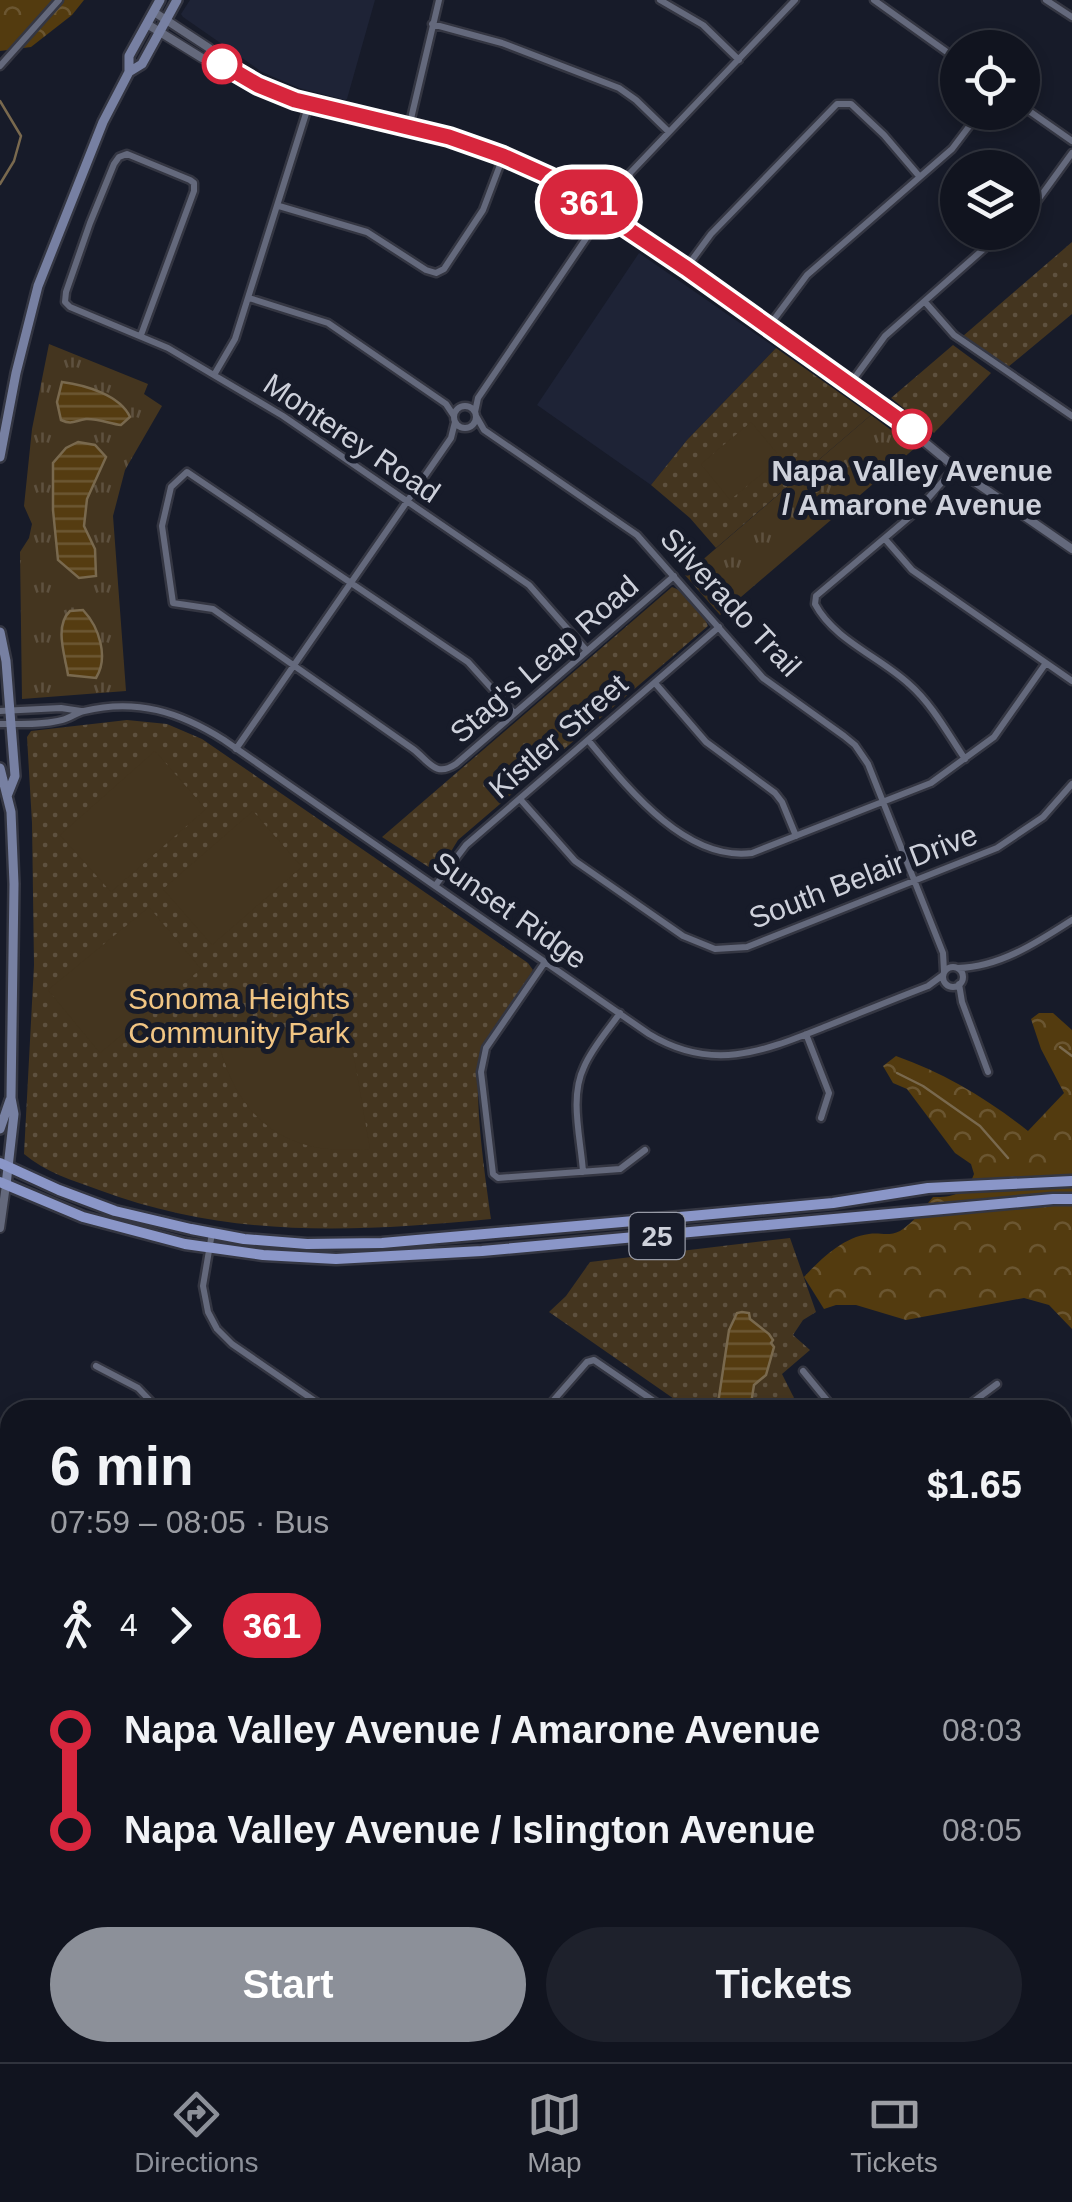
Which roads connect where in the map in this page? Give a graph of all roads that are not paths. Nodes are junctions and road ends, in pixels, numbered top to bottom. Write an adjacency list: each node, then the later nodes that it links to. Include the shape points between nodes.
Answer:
1 (59, 0): 19 (street)
2 (160, 0): 10 (main road)
3 (177, 0): 12 (main road)
4 (439, 0): 14 (street)
5 (660, 0): 9 (street)
6 (796, 0): 18 (street)
7 (874, 0): 16 (street)
8 (1046, 0): 11 (street)
9 (671, 3): 18 (street)
10 (154, 12): 12 (street); 13 (main road)
11 (1072, 18)
12 (166, 19): 15 (main road); 17 (street)
13 (148, 24): 15 (street); 20 (main road)
14 (432, 24): 23 (street); 25 (street, via 619,88)
15 (160, 31): 17 (street); 20 (main road, via 142,64)
16 (940, 47)
17 (216, 60): 21 (street, via 274,93)
18 (739, 60): 25 (street)
19 (0, 66)
20 (129, 72): 50 (main road, via 102,122 38,286)
21 (309, 104): 23 (street); 31 (street)
22 (1040, 119): 26 (street)
23 (408, 127): 28 (street)
24 (966, 130): 29 (street)
25 (669, 132): 32 (street)
26 (1072, 141)
27 (1072, 153): 30 (street)
28 (503, 156): 31 (street, via 483,210 436,273 367,232); 32 (street)
29 (919, 176): 34 (street, via 851,104 837,104); 37 (street, via 807,276)
30 (1040, 196)
31 (278, 206): 35 (street)
32 (604, 212): 34 (street); 41 (street)
33 (983, 250): 36 (street)
34 (686, 268): 37 (street)
35 (249, 298): 39 (street); 42 (street, via 328,324)
36 (925, 302): 40 (street, via 884,336); 45 (street, via 954,336)
37 (770, 326): 40 (street)
38 (141, 335): 38 (street, Monterey Road, via 65,302 90,222 126,154 194,183); 39 (street, Monterey Road)
39 (214, 374): 52 (street, Monterey Road)
40 (850, 384): 51 (street)
41 (478, 398): 43 (street); 44 (street)
42 (446, 404): 43 (street); 46 (street)
43 (463, 406): 44 (street); 46 (street)
44 (475, 414): 47 (street); 48 (street, Silverado Trail)
45 (1072, 416)
46 (454, 419): 47 (street); 49 (street)
47 (467, 428): 48 (street, Silverado Trail); 49 (street)
48 (484, 430): 55 (street, Silverado Trail, via 637,534)
49 (450, 438): 52 (street)
50 (0, 457)
51 (955, 467): 53 (street); 54 (street)
52 (407, 501): 56 (street); 59 (street, Monterey Road, via 529,585)
53 (885, 539): 60 (street, via 912,570); 70 (street, via 814,604 823,620 918,692)
54 (1072, 549)
55 (674, 576): 57 (street, Silverado Trail); 59 (street, Stag's Leap Road)
56 (352, 582): 61 (street); 61 (street, via 187,472 171,487 162,526 173,604 213,609); 66 (street, via 468,662)
57 (719, 628): 63 (street, Kistler Street); 75 (street, Silverado Trail, via 768,683 855,744)
58 (0, 632): 64 (main road)
59 (587, 651): 66 (street, Stag's Leap Road)
60 (1046, 663): 62 (street); 70 (street, via 1000,730)
61 (293, 666): 66 (street, Stag's Leap Road, via 436,769 456,764); 69 (street)
62 (1072, 680)
63 (654, 683): 68 (street, Kistler Street); 76 (street, via 706,742 775,793)
64 (5, 711): 65 (street, Sunset Ridge); 67 (main road)
65 (83, 711): 67 (street, Sunset Ridge, via 62,720); 69 (street, Sunset Ridge, via 160,709)
66 (514, 714)
67 (5, 724): 73 (main road, via 15,776)
68 (588, 740): 74 (street, Kistler Street); 76 (street, via 643,805 702,846 744,854)
69 (236, 749): 78 (street, Sunset Ridge)
70 (965, 759): 75 (street)
71 (0, 768): 73 (main road)
72 (1072, 784): 77 (street, South Belair Drive, via 1043,817 997,848)
73 (7, 796): 90 (main road, via 14,884)
74 (520, 799): 77 (street, South Belair Drive, via 580,866 683,936 715,949 748,946); 78 (street, Kistler Street, via 462,850)
75 (884, 803): 76 (street); 77 (street, Silverado Trail)
76 (796, 836)
77 (915, 882): 80 (street, Silverado Trail)
78 (435, 886): 81 (street, Sunset Ridge)
79 (1071, 923): 83 (street)
80 (943, 954): 82 (street, Silverado Trail); 84 (street, Silverado Trail)
81 (545, 962): 87 (street, Sunset Ridge); 95 (street, via 486,1048 482,1072 493,1174)
82 (957, 967): 83 (street); 84 (street, Sunset Ridge); 85 (street, via 962,974)
83 (975, 968): 85 (street)
84 (944, 973): 85 (street, Silverado Trail); 86 (street, Sunset Ridge)
85 (955, 984): 86 (street, Sunset Ridge); 89 (street)
86 (928, 986): 88 (street, Sunset Ridge)
87 (620, 1013): 88 (street, Sunset Ridge, via 670,1045 713,1056 757,1052); 95 (street, via 579,1079)
88 (806, 1034): 91 (street, via 829,1094)
89 (988, 1072)
90 (11, 1098): 92 (main road); 94 (main road)
91 (821, 1118)
92 (0, 1129)
93 (645, 1150): 95 (street, via 620,1168)
94 (5, 1165): 97 (main road); 100 (main road, 25, via 116,1211)
95 (584, 1172)
96 (1072, 1182): 100 (main road, 25, via 928,1188 834,1203 382,1243 279,1243)
97 (3, 1183): 99 (street); 101 (main road, 25, via 83,1217)
98 (1072, 1199): 101 (main road, 25, via 482,1251 286,1257)
99 (0, 1228)
100 (212, 1233): 101 (street)
101 (209, 1248): 106 (street, via 203,1292 217,1329)
102 (96, 1366): 105 (street)
103 (803, 1371): 109 (street)
104 (997, 1384): 110 (street)
105 (149, 1400)
106 (313, 1400)
107 (553, 1400): 108 (street, via 594,1360)
108 (652, 1400)
109 (827, 1400)
110 (975, 1400)

